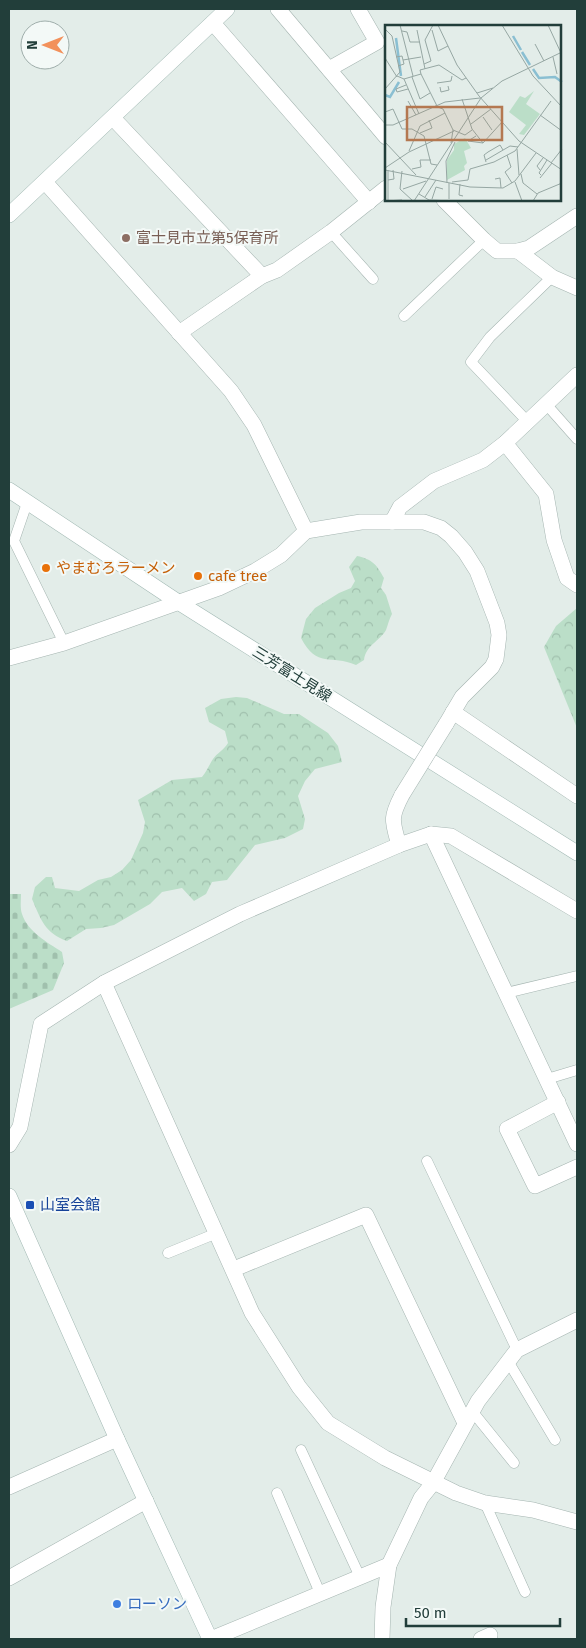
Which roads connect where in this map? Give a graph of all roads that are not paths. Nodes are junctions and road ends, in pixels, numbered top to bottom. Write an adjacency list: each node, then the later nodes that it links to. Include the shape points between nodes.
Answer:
1 (227, 9): 4 (street)
2 (278, 9): 5 (street)
3 (358, 9): 5 (street, via 377,42)
4 (213, 22): 6 (street); 11 (street)
5 (330, 70): 7 (street)
6 (113, 118): 8 (street); 17 (street)
7 (385, 136)
8 (45, 182): 12 (street); 22 (street)
9 (385, 189): 11 (street)
10 (445, 201): 15 (street)
11 (369, 202): 14 (street)
12 (9, 215)
13 (577, 216): 16 (street)
14 (330, 232): 17 (street, via 277,270); 19 (lane)
15 (484, 240): 16 (street, via 497,251); 21 (lane)
16 (518, 252): 18 (street)
17 (262, 276): 22 (street)
18 (552, 277): 20 (street); 25 (lane, via 490,337 471,362)
19 (373, 279)
20 (577, 288)
21 (404, 316)
22 (179, 333): 31 (street, via 231,391 254,425)
23 (577, 375): 24 (street)
24 (546, 404): 25 (street); 26 (lane)
25 (527, 421): 27 (street)
26 (577, 439)
27 (505, 443): 30 (street, via 483,460 434,481 400,507); 32 (street, via 546,494 554,540 567,578)
28 (9, 490): 29 (street, 三芳富士見線)
29 (27, 503): 33 (street, 三芳富士見線); 34 (lane, via 14,541)
30 (392, 522): 31 (street, via 361,522); 36 (street, via 424,522 451,536 477,571 497,623 500,635 496,659 462,697)
31 (306, 531): 33 (street, via 281,555 255,571)
32 (577, 585)
33 (178, 602): 34 (street); 40 (street, 三芳富士見線)
34 (64, 643): 35 (street)
35 (9, 658)
36 (449, 718): 37 (street); 39 (street, bridge, via 393,812)
37 (577, 796)
38 (431, 834): 39 (street); 41 (street, via 451,836); 44 (street)
39 (399, 846): 43 (street, via 240,914)
40 (577, 853)
41 (577, 911)
42 (577, 976): 44 (lane)
43 (104, 983): 49 (street, via 42,1024 20,1127); 53 (street)
44 (506, 993): 46 (street)
45 (577, 1070): 46 (lane)
46 (547, 1078): 47 (street)
47 (558, 1102): 48 (street); 51 (street, via 507,1129 535,1186)
48 (577, 1144)
49 (9, 1145)
50 (428, 1161): 57 (lane)
51 (577, 1166)
52 (9, 1196): 59 (street)
53 (217, 1233): 54 (lane); 55 (street)
54 (168, 1253)
55 (234, 1269): 58 (street, via 366,1215); 63 (street, via 252,1313 277,1355 328,1423 385,1458)
56 (577, 1320): 57 (street)
57 (512, 1356): 58 (street); 60 (lane)
58 (469, 1417): 62 (lane); 63 (street)
59 (117, 1439): 64 (street); 66 (street)
60 (555, 1440)
61 (301, 1450): 70 (lane)
62 (514, 1463)
63 (433, 1482): 67 (street); 69 (street, via 421,1498)
64 (9, 1487)
65 (277, 1493): 73 (lane)
66 (146, 1501): 71 (street); 74 (street)
67 (485, 1502): 68 (street); 72 (lane)
68 (577, 1522)
69 (388, 1565): 70 (street); 75 (street)
70 (360, 1577): 73 (street)
71 (9, 1578)
72 (525, 1592)
73 (320, 1593): 74 (street)
74 (211, 1639)
75 (382, 1639)

